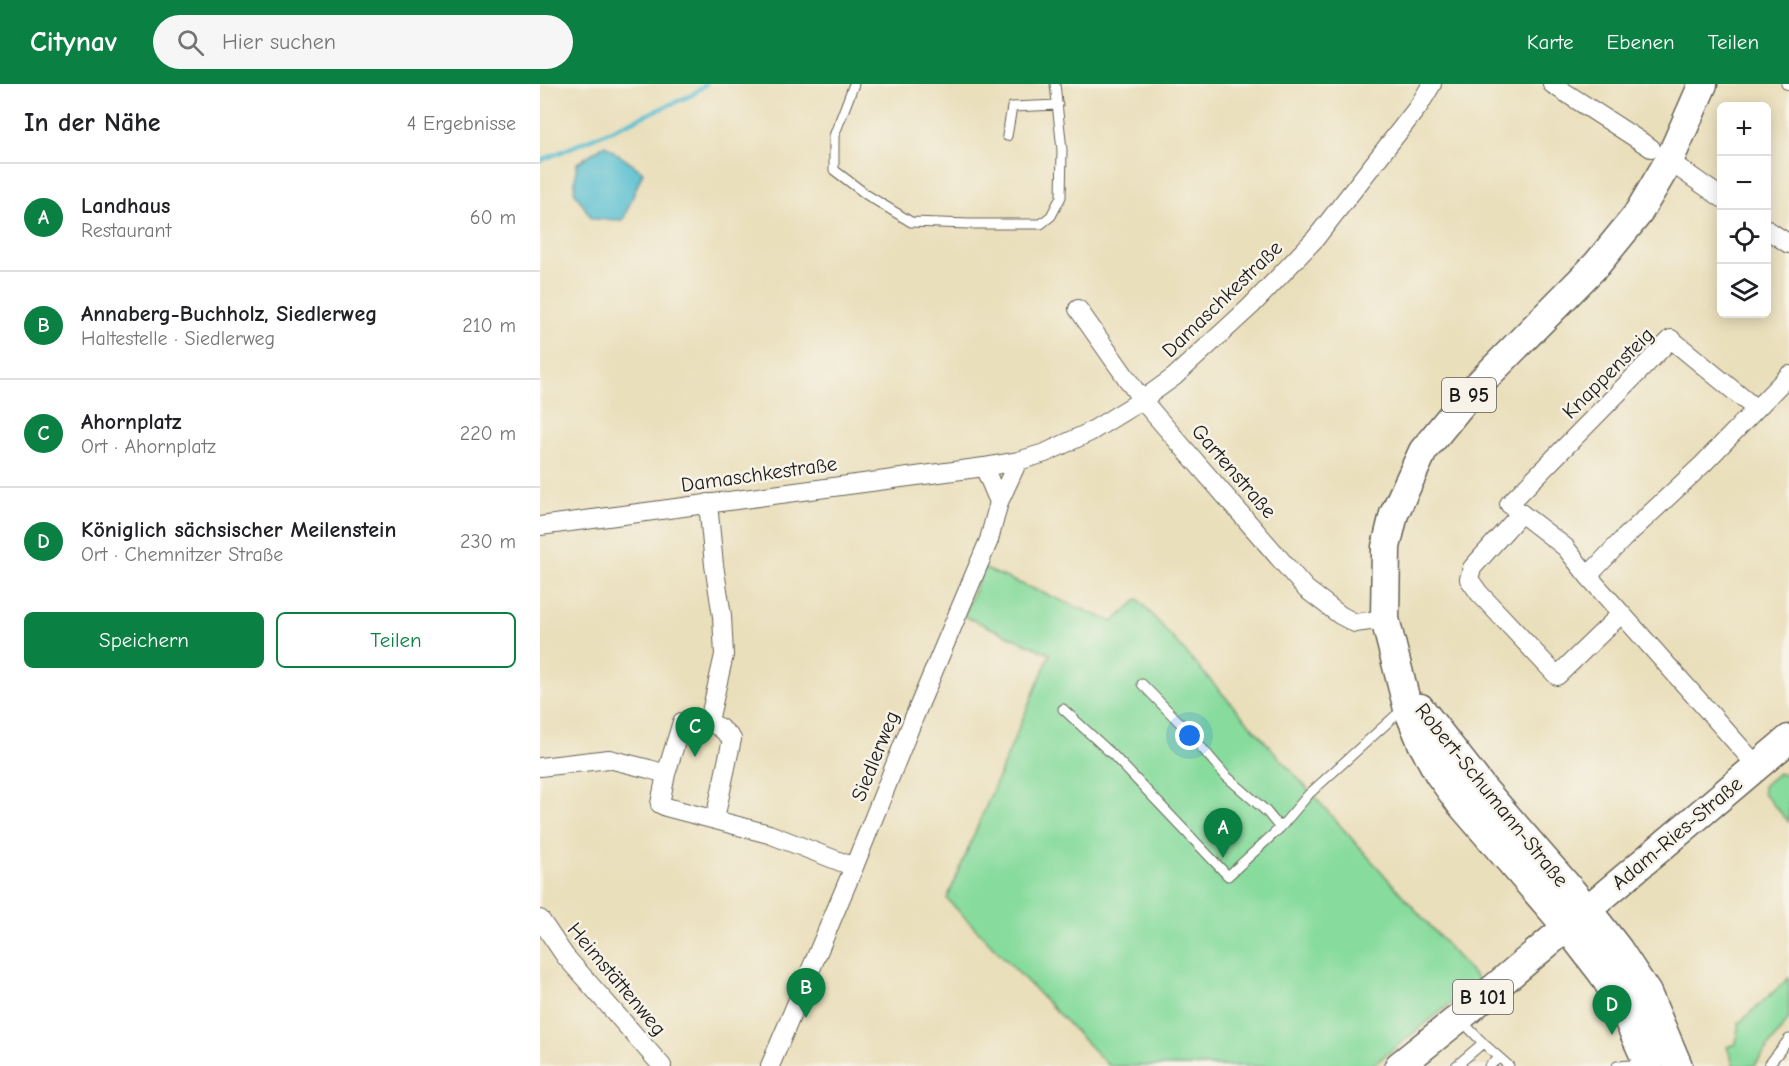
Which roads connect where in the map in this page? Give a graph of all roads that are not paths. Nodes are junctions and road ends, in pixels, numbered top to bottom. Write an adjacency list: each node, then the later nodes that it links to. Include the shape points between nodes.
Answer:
1 (854, 84): 6 (lane, via 834,136 834,170 911,222 1041,224 1051,216 1061,197)
2 (1055, 84): 6 (lane)
3 (1432, 84): 14 (street, Damaschkestraße, via 1316,239 1251,306 1174,377)
4 (1552, 84): 8 (street)
5 (1703, 84): 8 (main road, Robert-Schumann-Straße / B 95)
6 (1058, 105): 7 (lane, via 1012,107)
7 (1007, 136)
8 (1660, 154): 9 (street); 24 (main road, Robert-Schumann-Straße / B 95, via 1637,215 1597,264 1472,391 1423,451 1394,514 1386,547)
9 (1717, 194)
10 (1771, 232): 11 (street)
11 (1789, 244)
12 (1078, 309): 14 (street, Gartenstraße)
13 (1789, 375): 15 (street)
14 (1142, 400): 16 (street, Damaschkestraße, via 1090,432); 24 (street, Gartenstraße, via 1306,589 1355,623)
15 (1756, 409): 20 (street, Knappensteig, via 1671,339 1509,504); 22 (street)
16 (1018, 461): 17 (street, Damaschkestraße); 18 (street, Siedlerweg)
17 (984, 467): 18 (street); 19 (street, Damaschkestraße)
18 (999, 502): 36 (street, Siedlerweg, via 989,540)
19 (708, 503): 21 (street, Damaschkestraße); 29 (street, via 724,655)
20 (1521, 513): 22 (street, via 1565,547); 23 (street, via 1472,568 1469,579 1557,676)
21 (540, 526)
22 (1588, 576): 23 (street)
23 (1622, 614): 31 (street)
24 (1385, 619): 25 (main road, Robert-Schumann-Straße / B 95)
25 (1401, 679): 28 (main road, Robert-Schumann-Straße / B 95); 37 (main road, Robert-Schumann-Straße / B 95)
26 (1142, 684): 35 (lane, via 1226,776)
27 (1063, 708): 35 (lane, via 1228,876)
28 (1408, 709): 35 (lane, via 1395,716 1308,794); 37 (main road, Robert-Schumann-Straße / B 95, via 1439,774 1460,803)
29 (709, 722): 33 (street, via 682,722); 34 (street, via 722,728 732,740)
30 (1789, 740): 31 (main road, Adam-Ries-Straße / B 101)
31 (1757, 766): 37 (main road, Adam-Ries-Straße / B 101)
32 (540, 767): 33 (street, via 609,759)
33 (666, 774): 34 (street, via 660,804)
34 (715, 819): 36 (street, via 769,834)
35 (1280, 828)
36 (854, 867): 45 (street, Siedlerweg)
37 (1576, 918): 39 (main road, B 101); 43 (main road, B 95); 51 (main road, B 95, via 1634,971)
38 (540, 919): 44 (street, Heimstättenweg, via 565,956)
39 (1459, 1018): 41 (lane); 46 (main road, B 101)
40 (1789, 1039): 52 (lane)
41 (1482, 1043): 42 (lane); 47 (lane)
42 (1499, 1058): 48 (lane); 49 (lane)
43 (1649, 1065): 50 (lane)
44 (662, 1066)
45 (770, 1066)
46 (1399, 1066)
47 (1456, 1066)
48 (1489, 1066)
49 (1509, 1066)
50 (1617, 1066)
51 (1678, 1066)
52 (1768, 1066)

